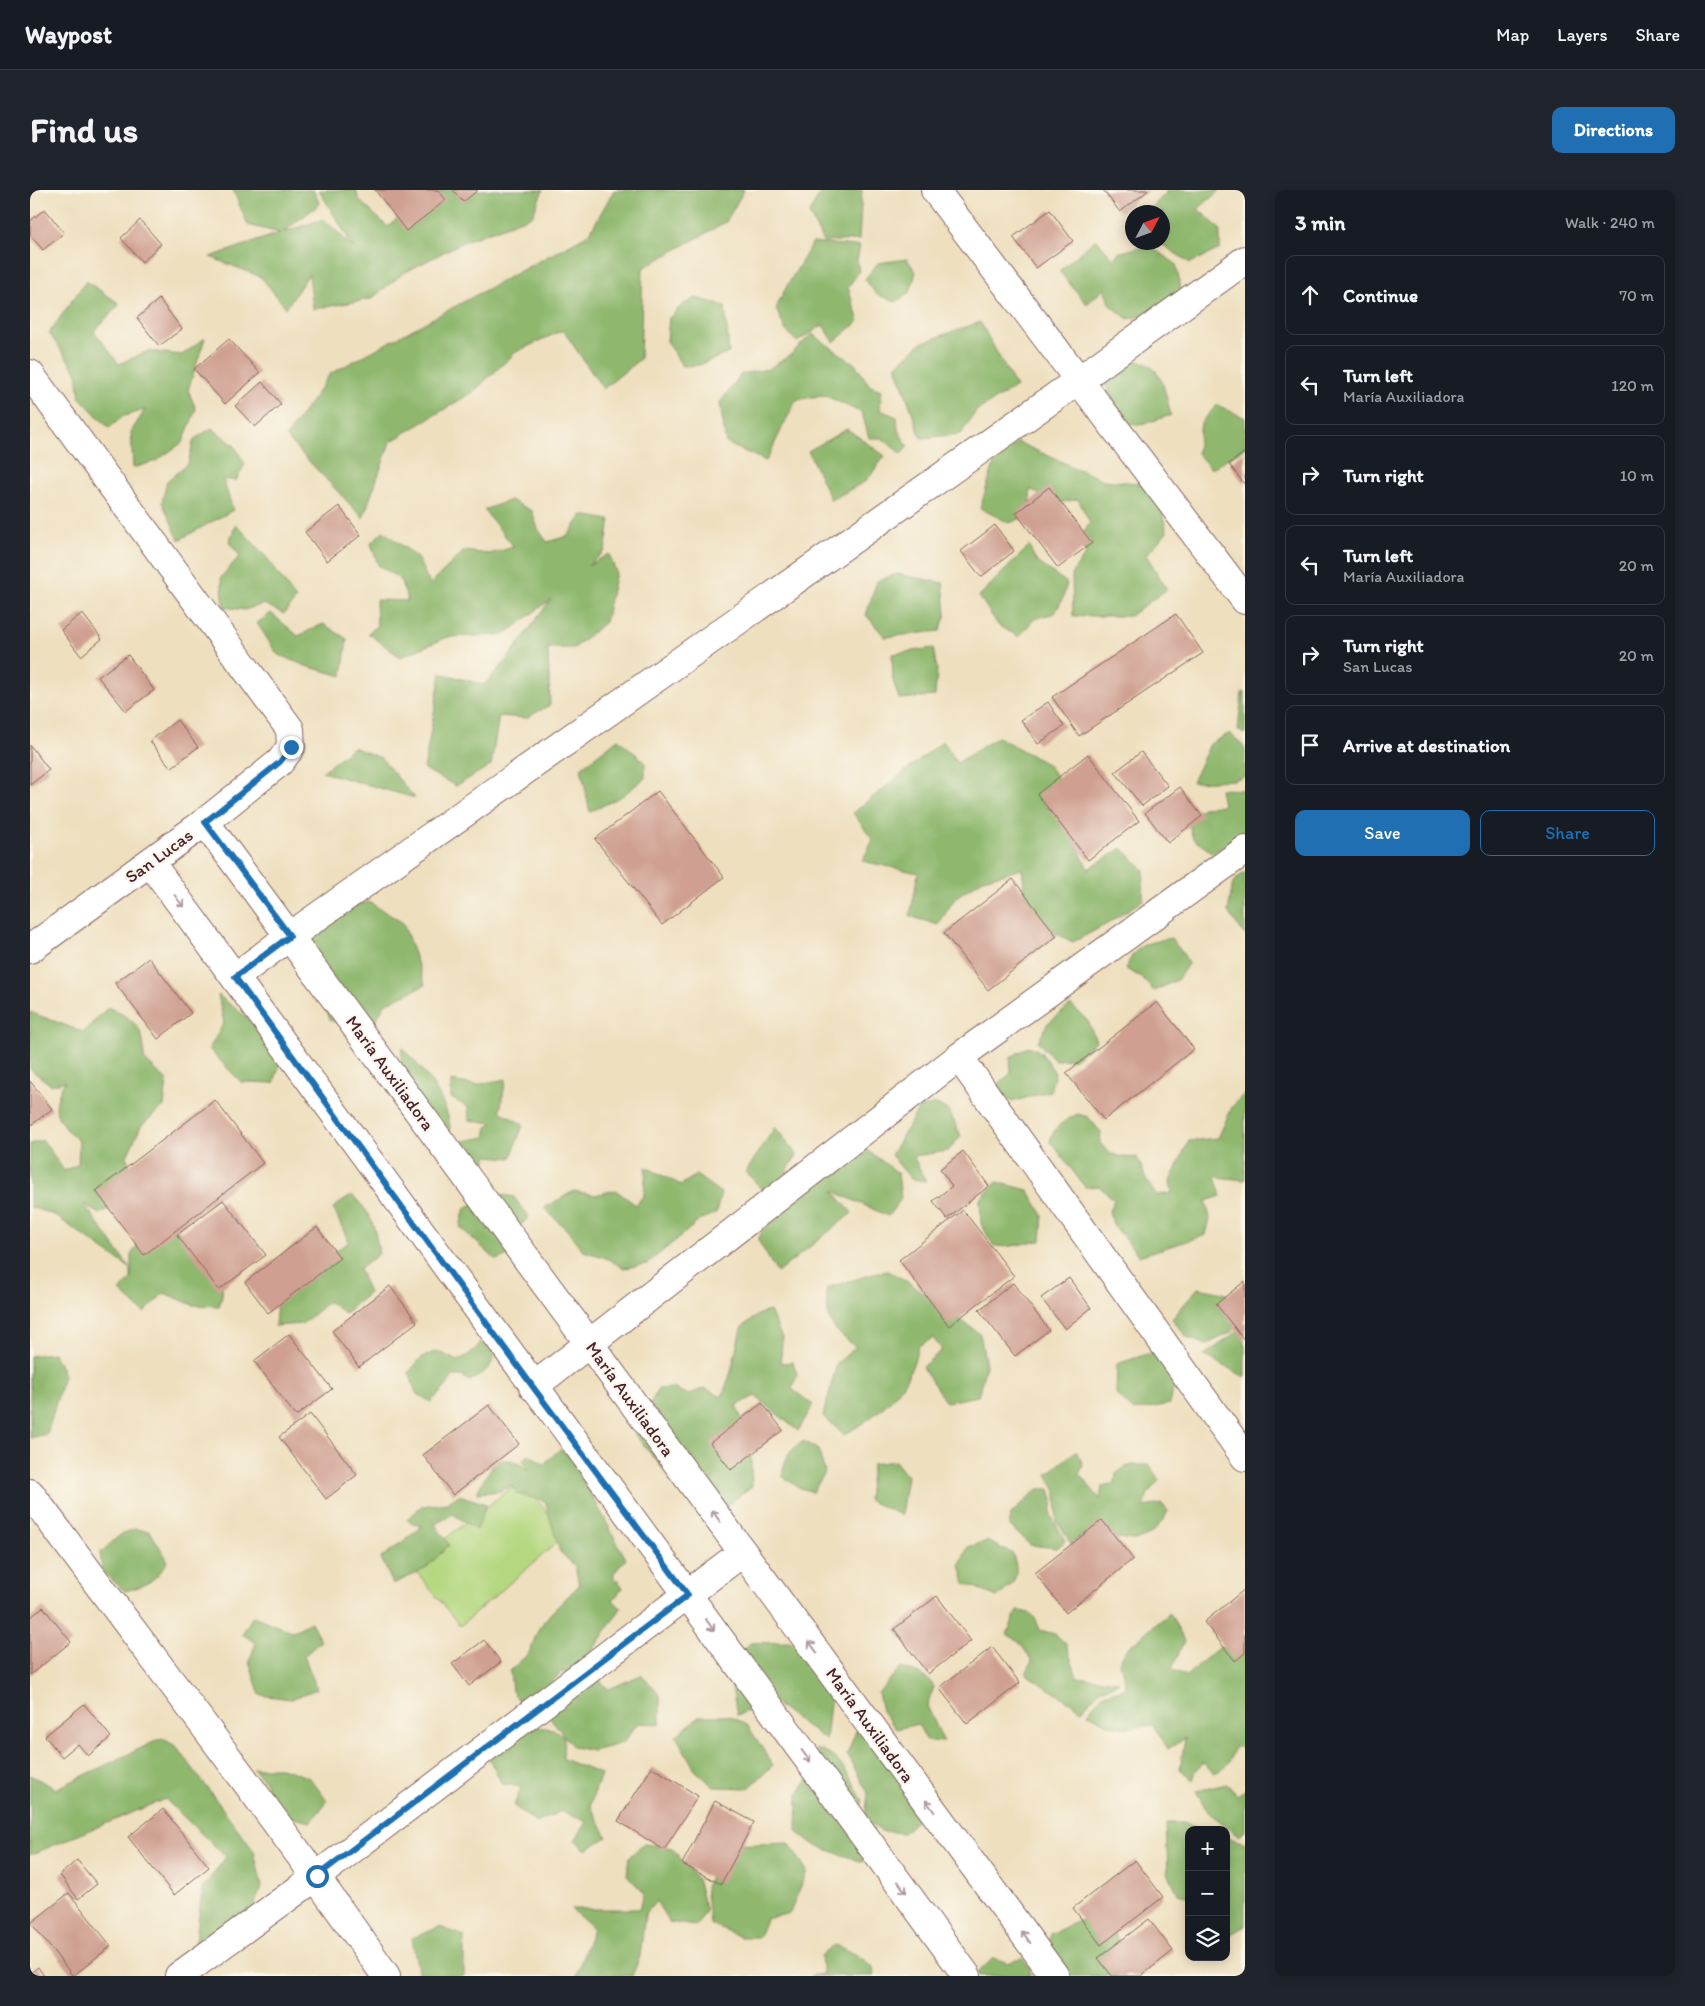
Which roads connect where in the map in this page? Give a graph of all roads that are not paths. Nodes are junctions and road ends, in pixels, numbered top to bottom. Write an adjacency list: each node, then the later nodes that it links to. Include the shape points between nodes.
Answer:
1 (935, 190): 4 (street)
2 (1245, 260): 4 (street)
3 (30, 374): 6 (street, San Lucas, via 290,729 291,747 280,762)
4 (1079, 380): 5 (street); 9 (street)
5 (1245, 600)
6 (205, 822): 8 (street, San Lucas); 9 (street, María Auxiliadora)
7 (1245, 850): 12 (street)
8 (150, 862): 10 (street, San Lucas); 11 (street, one-way to 11)
9 (290, 936): 11 (street); 13 (street, María Auxiliadora)
10 (30, 949)
11 (235, 977): 14 (street)
12 (959, 1057): 13 (street); 15 (street)
13 (590, 1344): 14 (street); 17 (street, María Auxiliadora, one-way to 13)
14 (533, 1387): 18 (street)
15 (1245, 1457)
16 (30, 1493): 19 (street)
17 (743, 1552): 18 (street); 23 (street, María Auxiliadora, one-way to 17)
18 (688, 1595): 19 (street); 22 (street, one-way to 22)
19 (317, 1876): 20 (street); 21 (street)
20 (179, 1976)
21 (386, 1976)
22 (967, 1976)
23 (1055, 1976)

